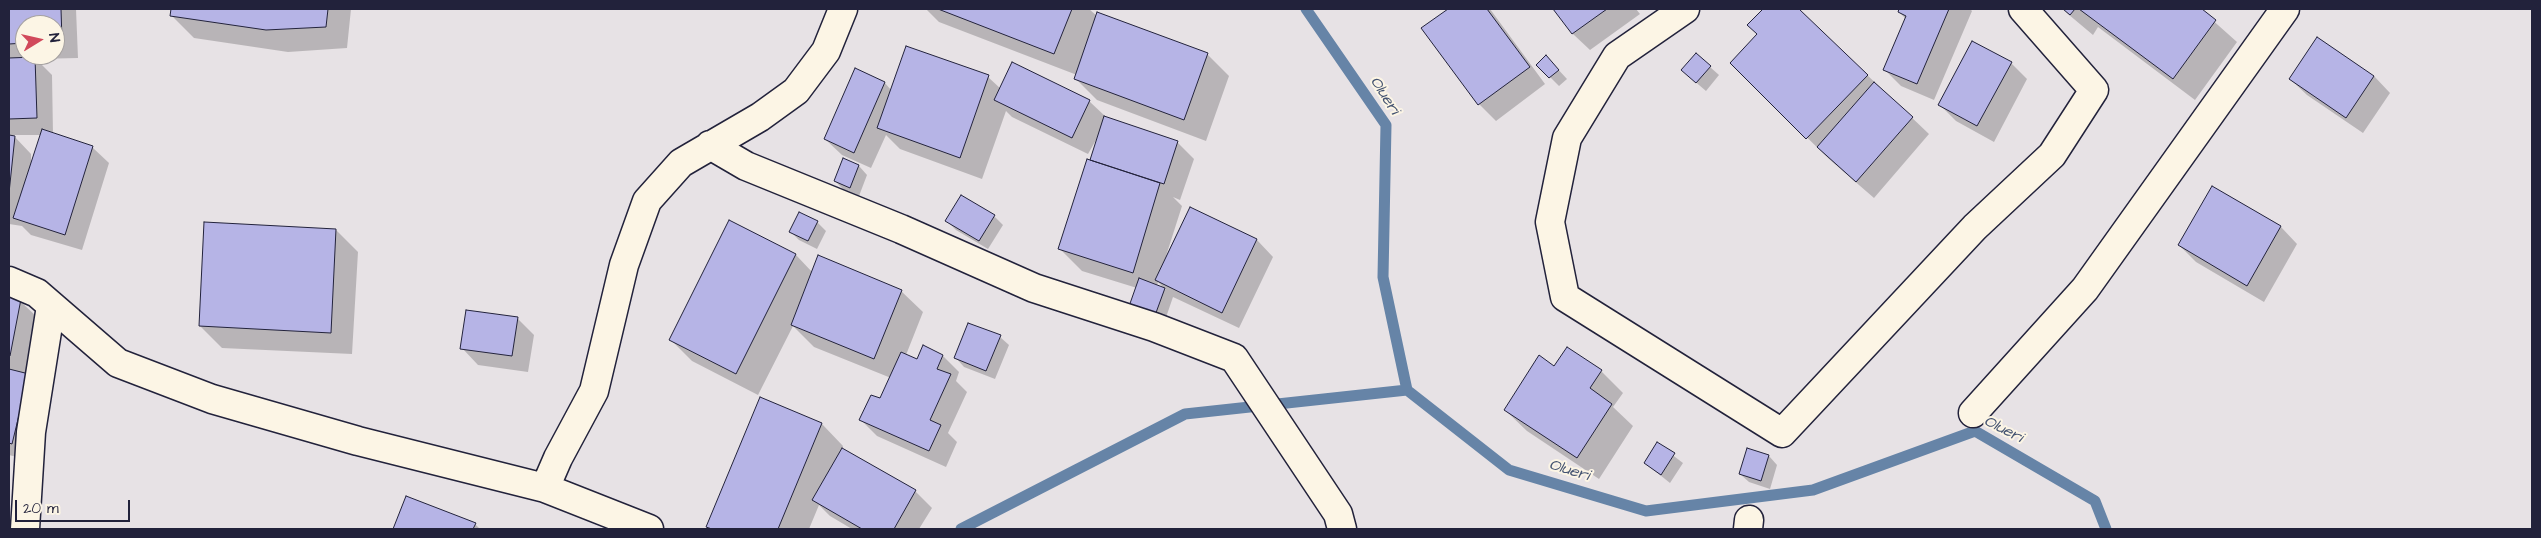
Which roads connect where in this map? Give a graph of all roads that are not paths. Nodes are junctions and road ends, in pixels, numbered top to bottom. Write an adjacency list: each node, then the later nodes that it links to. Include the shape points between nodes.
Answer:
1 (843, 9): 5 (street, via 826,51 796,91 760,118)
2 (1685, 9): 3 (street, via 1617,56 1567,138 1550,222 1565,297 1782,433 1975,227 2052,156 2094,90)
3 (2023, 9)
4 (2285, 9): 8 (street, via 2086,289)
5 (710, 145): 9 (street, via 681,163 647,201 624,265 594,391); 12 (street, via 746,166 1034,288 1154,327 1234,358 1338,514)
6 (9, 281): 7 (street, via 37,293)
7 (51, 306): 9 (street, via 118,363 212,400); 10 (street, via 30,432)
8 (1973, 413)
9 (545, 488): 11 (street)
10 (25, 529)
11 (649, 529)
12 (1342, 529)

